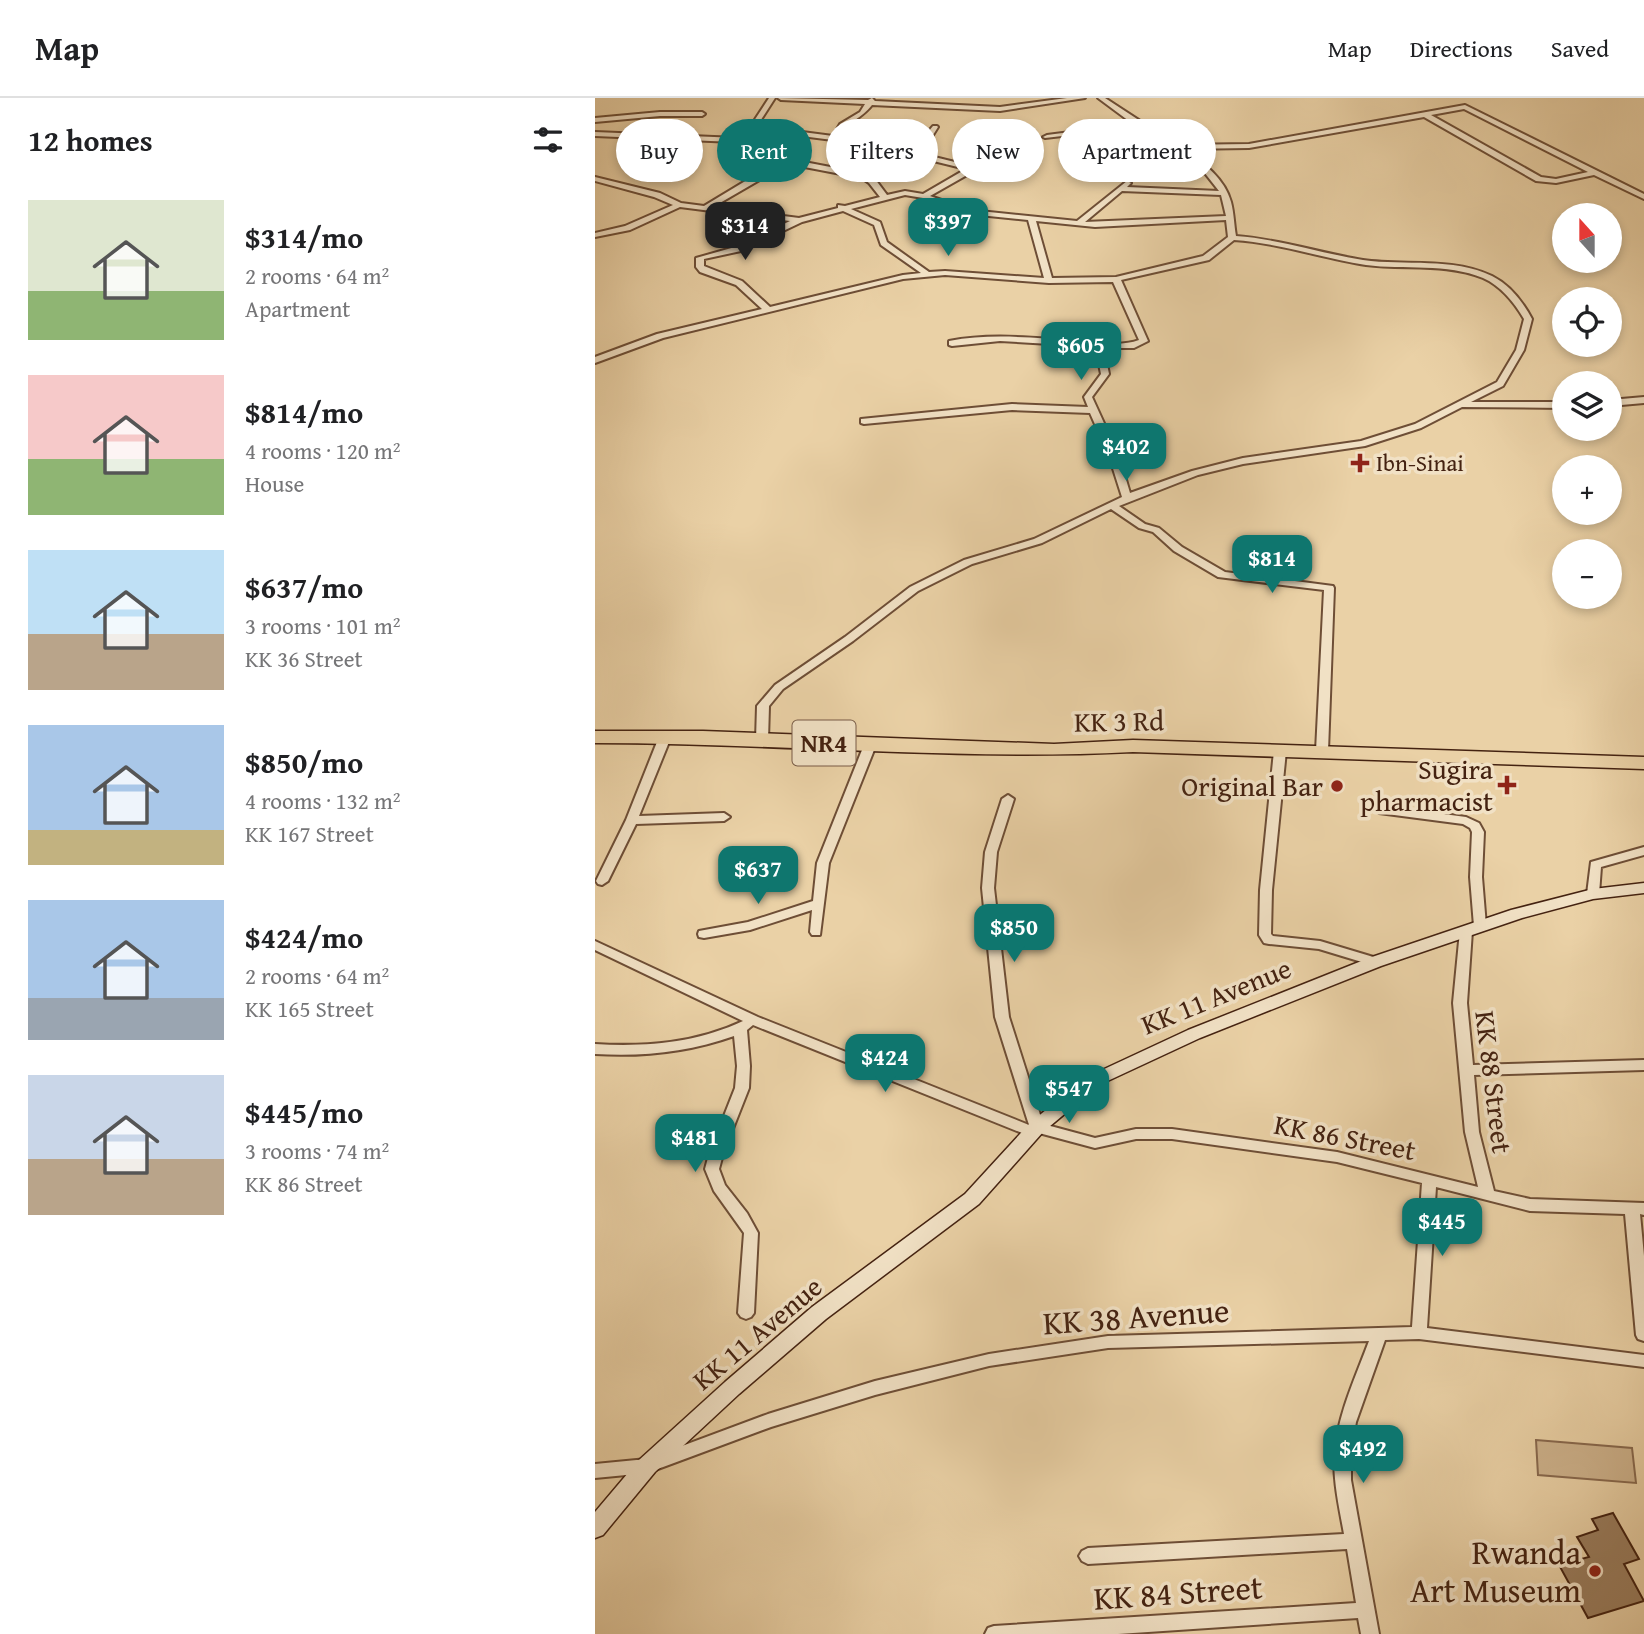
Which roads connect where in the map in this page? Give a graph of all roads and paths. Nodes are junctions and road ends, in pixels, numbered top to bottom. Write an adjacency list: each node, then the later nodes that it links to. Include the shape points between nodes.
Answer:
1 (772, 98): 8 (street)
2 (781, 98): 5 (street)
3 (1082, 98): 5 (street, via 1000,109)
4 (1101, 98): 10 (street)
5 (871, 101): 9 (street)
6 (702, 114): 11 (street)
7 (1426, 115): 17 (street, via 1240,147); 20 (street, via 1471,108); 20 (street, via 1539,179 1556,181)
8 (759, 119)
9 (849, 119)
10 (1131, 119)
11 (595, 120)
12 (595, 134): 13 (street)
13 (609, 134): 16 (street); 18 (street)
14 (1058, 136): 15 (street)
15 (1047, 137)
16 (717, 139)
17 (1216, 144)
18 (595, 147)
19 (812, 165): 28 (street, via 869,178)
20 (1593, 173): 29 (street)
21 (595, 179): 30 (street)
22 (952, 181): 27 (street)
23 (1216, 181): 26 (street)
24 (750, 182): 32 (street)
25 (1125, 186): 26 (street); 36 (street)
26 (1223, 193): 34 (street)
27 (924, 196): 28 (street); 33 (street, via 969,212)
28 (884, 197): 31 (street)
29 (1644, 197)
30 (679, 205): 32 (street); 37 (street, via 627,228)
31 (841, 208): 35 (street); 39 (street, via 877,224 884,243)
32 (703, 209): 35 (street)
33 (1031, 218): 36 (street); 41 (street)
34 (1228, 218): 36 (street); 38 (street)
35 (799, 220): 42 (street, via 738,249 700,258 699,267 739,283)
36 (1079, 223)
37 (595, 235)
38 (1232, 238): 40 (street, via 1206,258); 48 (street, via 1266,240 1364,262 1463,270 1493,280 1522,307 1528,319 1520,350 1505,378)
39 (926, 273): 41 (street); 42 (street)
40 (1116, 279): 41 (street); 44 (street, via 1144,341)
41 (1049, 281)
42 (768, 310): 45 (street, via 660,336)
43 (952, 343): 44 (street, via 1000,338)
44 (1106, 345): 50 (street, via 1101,354 1105,374 1088,397)
45 (595, 360)
46 (1644, 400): 47 (street)
47 (1622, 402)
48 (1463, 405): 49 (street); 52 (street, via 1362,444 1218,467)
49 (1552, 405)
50 (1094, 410): 51 (street, via 1012,407); 52 (street)
51 (863, 421)
52 (1127, 498): 53 (street)
53 (1114, 507): 56 (street, via 1038,541 968,562 914,589 779,687 763,706); 59 (street, via 1222,575 1329,588)
54 (595, 737): 55 (highway, KK 3 Rd / NR4)
55 (666, 737): 56 (highway, KK 3 Rd / NR4); 64 (street)
56 (762, 740): 57 (highway, KK 3 Rd / NR4)
57 (870, 745): 58 (highway, KK 3 Rd / NR4); 69 (street, via 823,863)
58 (1280, 751): 59 (highway, KK 3 Rd / NR4); 74 (street, via 1265,935 1269,940 1320,945)
59 (1322, 751): 60 (highway, KK 3 Rd / NR4)
60 (1644, 763)
61 (1008, 799): 79 (street, via 993,843 988,888 1002,1017)
62 (1383, 810): 70 (street, KK 88 Street, via 1475,826)
63 (723, 817): 64 (street)
64 (632, 820): 66 (street)
65 (1644, 851): 68 (street, via 1595,865)
66 (602, 881)
67 (1644, 888): 68 (main road, KK 11 Avenue)
68 (1593, 894): 70 (main road, KK 11 Avenue)
69 (818, 904): 71 (street); 72 (street, via 750,926)
70 (1473, 929): 74 (main road, KK 11 Avenue); 78 (street, KK 88 Street, via 1459,1003)
71 (816, 932)
72 (703, 934)
73 (595, 945): 75 (street, KK 86 Street)
74 (1375, 962): 79 (main road, KK 11 Avenue, via 1122,1065 1079,1091)
75 (747, 1024): 76 (street, via 652,1050); 79 (street, KK 86 Street); 83 (street, via 742,1088 712,1159 722,1196 751,1233)
76 (595, 1049)
77 (1644, 1065): 78 (street)
78 (1468, 1070): 81 (street, KK 88 Street, via 1472,1132)
79 (1034, 1129): 80 (street, KK 86 Street, via 1095,1143 1136,1134 1172,1134 1337,1157); 88 (main road, KK 11 Avenue, via 972,1199 819,1313)
80 (1429, 1181): 81 (street, KK 86 Street); 84 (street)
81 (1488, 1196): 82 (street, KK 86 Street, via 1550,1207)
82 (1638, 1209): 85 (street)
83 (746, 1314)
84 (1419, 1333): 86 (street, KK 38 Avenue); 87 (street, KK 38 Avenue)
85 (1644, 1335)
86 (1378, 1336): 88 (street, KK 38 Avenue, via 1119,1341 1001,1358 875,1388); 91 (street, via 1343,1450 1343,1480)
87 (1644, 1361)
88 (647, 1466): 89 (street, KK 38 Avenue); 90 (main road, KK 11 Avenue)
89 (595, 1471)
90 (595, 1528)
91 (1354, 1541): 92 (street); 93 (street)
92 (1088, 1556)
93 (1366, 1610): 94 (street, KK 84 Street); 96 (street)
94 (1161, 1628): 95 (street, KK 84 Street)
95 (994, 1634)
96 (1370, 1634)

